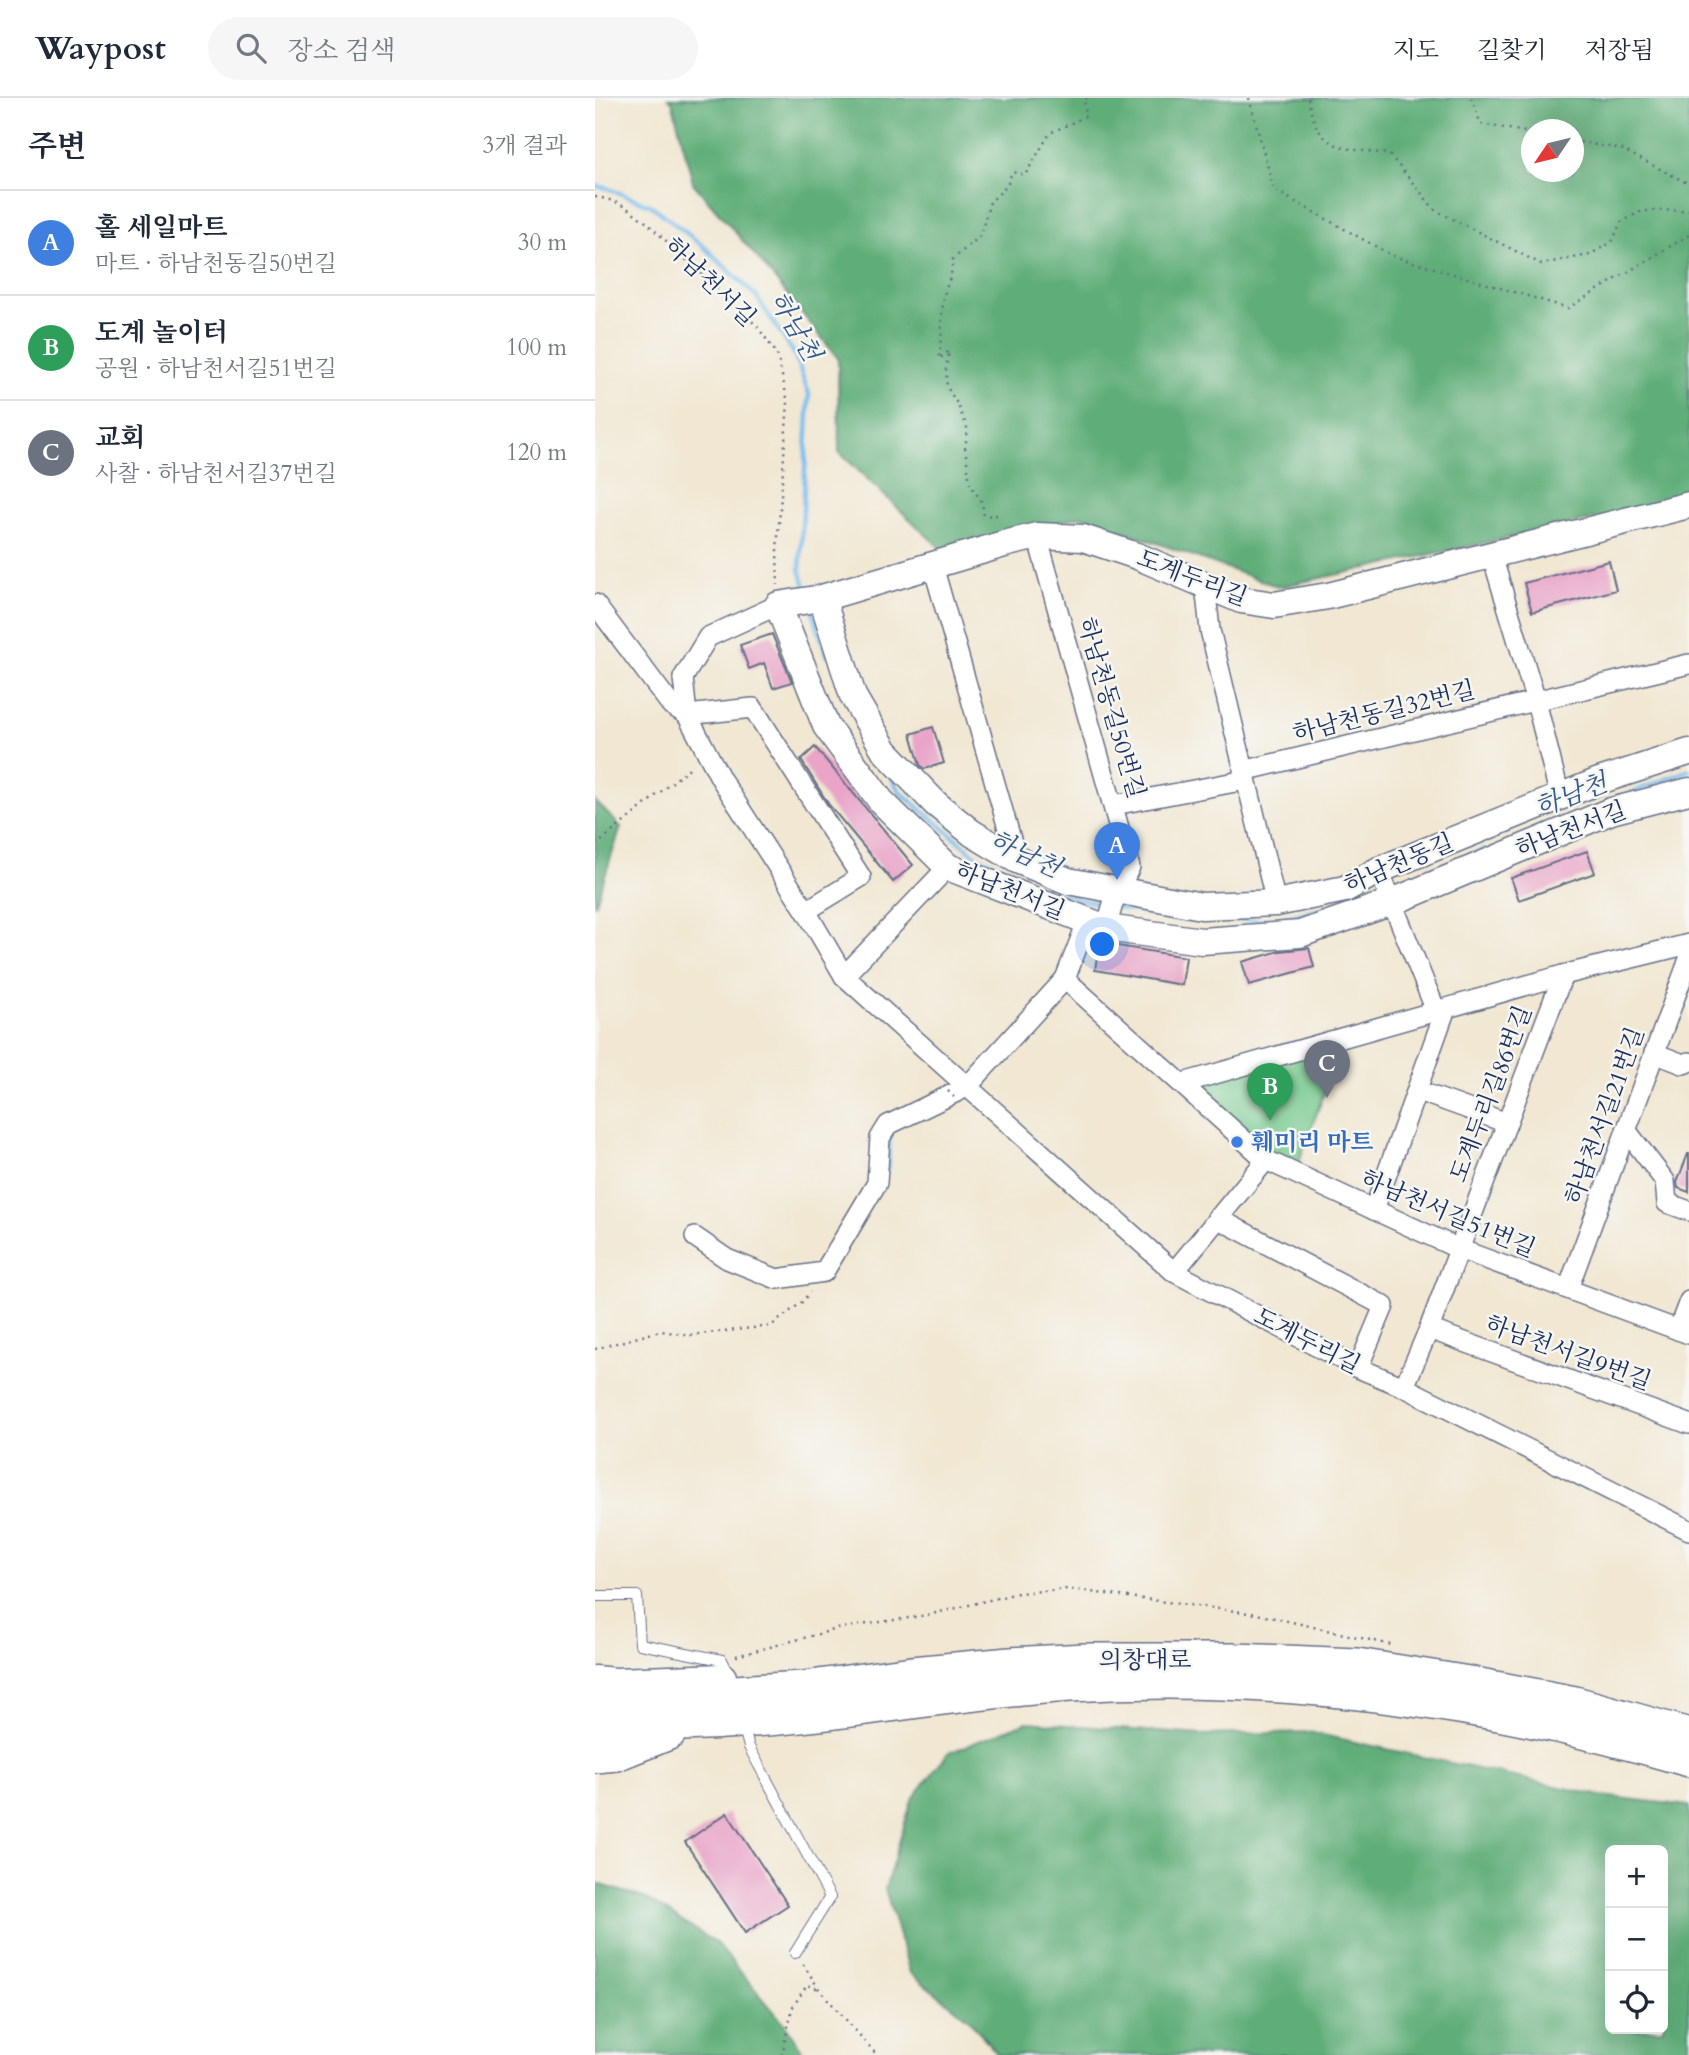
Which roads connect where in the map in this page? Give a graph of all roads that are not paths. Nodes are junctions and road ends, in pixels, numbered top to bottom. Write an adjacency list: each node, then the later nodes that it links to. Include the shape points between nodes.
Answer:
1 (1689, 505): 3 (street, 도계두리길)
2 (1037, 536): 4 (street, 도계두리길); 5 (street, 도계두리길, via 1083,537); 15 (street, 하남천동길50번길)
3 (1492, 556): 5 (street, 도계두리길, via 1274,606 1241,600); 9 (street)
4 (933, 566): 6 (street, 도계두리길); 16 (street)
5 (1205, 585): 12 (street, via 1210,630)
6 (803, 601): 10 (street, 도계두리길, via 708,637 683,678); 16 (street, 하남천동길, via 885,751 936,804); 17 (street, 하남천서길, via 826,726 881,801)
7 (595, 604): 10 (street, 도계두리길, via 671,705)
8 (1689, 664): 9 (street, 하남천동길32번길)
9 (1536, 701): 12 (street, 하남천동길32번길); 14 (street)
10 (688, 715): 22 (street, 도계두리길, via 721,779); 22 (street, via 753,708 861,877)
11 (1689, 752): 14 (street, 하남천동길)
12 (1245, 776): 15 (street, 하남천동길32번길); 21 (street)
13 (1689, 790): 20 (street, 하남천서길, via 1611,811)
14 (1560, 797): 18 (street, 하남천동길)
15 (1114, 805): 19 (street, 하남천동길50번길, via 1130,867)
16 (1017, 860): 19 (street, 하남천동길)
17 (949, 867): 23 (street, 하남천서길); 27 (street)
18 (1379, 874): 20 (street); 21 (street, 하남천동길, via 1345,889)
19 (1117, 894): 21 (street, 하남천동길, via 1202,906); 23 (street, 하남천동길50번길)
20 (1391, 899): 23 (street, 하남천서길, via 1300,934 1202,942); 29 (street)
21 (1276, 903)
22 (806, 911): 27 (street, 도계두리길)
23 (1101, 922): 28 (street)
24 (1689, 944): 26 (street)
25 (1689, 959): 30 (street, 하남천서길21번길)
26 (1563, 975): 29 (street); 35 (street, 도계두리길86번길)
27 (844, 976): 34 (street, 도계두리길)
28 (1065, 979): 32 (street, 하남천서길51번길); 34 (street)
29 (1441, 1009): 32 (street); 33 (street)
30 (1654, 1053): 31 (street); 36 (street, 하남천서길21번길)
31 (1689, 1062)
32 (1183, 1083): 37 (street, 하남천서길51번길)
33 (1418, 1091): 35 (street); 38 (street)
34 (960, 1092): 41 (street, via 888,1125 880,1138 877,1183 824,1272 777,1279 727,1259); 43 (street, 도계두리길)
35 (1507, 1122): 42 (street, 도계두리길86번길)
36 (1626, 1130): 39 (street, via 1665,1181 1667,1203); 44 (street, 하남천서길21번길)
37 (1266, 1160): 38 (street, 하남천서길51번길); 40 (street)
38 (1374, 1210): 42 (street, 하남천서길51번길)
39 (1689, 1211)
40 (1217, 1218): 43 (street); 48 (street, via 1384,1306)
41 (695, 1237)
42 (1459, 1249): 44 (street, 하남천서길51번길); 46 (street, 도계두리길86번길)
43 (1174, 1272): 48 (street, 도계두리길)
44 (1568, 1289): 47 (street, 하남천서길51번길)
45 (1689, 1301): 47 (street)
46 (1429, 1329): 49 (street, 도계두리길86번길); 50 (street, 하남천서길9번길)
47 (1684, 1332)
48 (1358, 1368): 49 (street, 도계두리길)
49 (1404, 1387): 51 (street, 도계두리길)
50 (1689, 1424)
51 (1689, 1530)
52 (595, 1596): 53 (lane, via 636,1596 640,1644 722,1660)
53 (730, 1676): 54 (street); 55 (street)
54 (595, 1679)
55 (804, 1688): 56 (highway, 의창대로); 60 (highway, 의창대로, via 912,1673 1085,1660 1357,1665 1575,1703)
56 (595, 1700)
57 (742, 1721): 58 (highway, 의창대로); 62 (highway, 의창대로, via 1070,1685 1166,1682 1382,1696 1459,1707); 63 (lane, via 749,1746 830,1897)
58 (695, 1724): 59 (highway, 의창대로); 61 (highway, via 616,1754)
59 (595, 1727)
60 (1689, 1735)
61 (595, 1756)
62 (1689, 1760)
63 (795, 1953)

